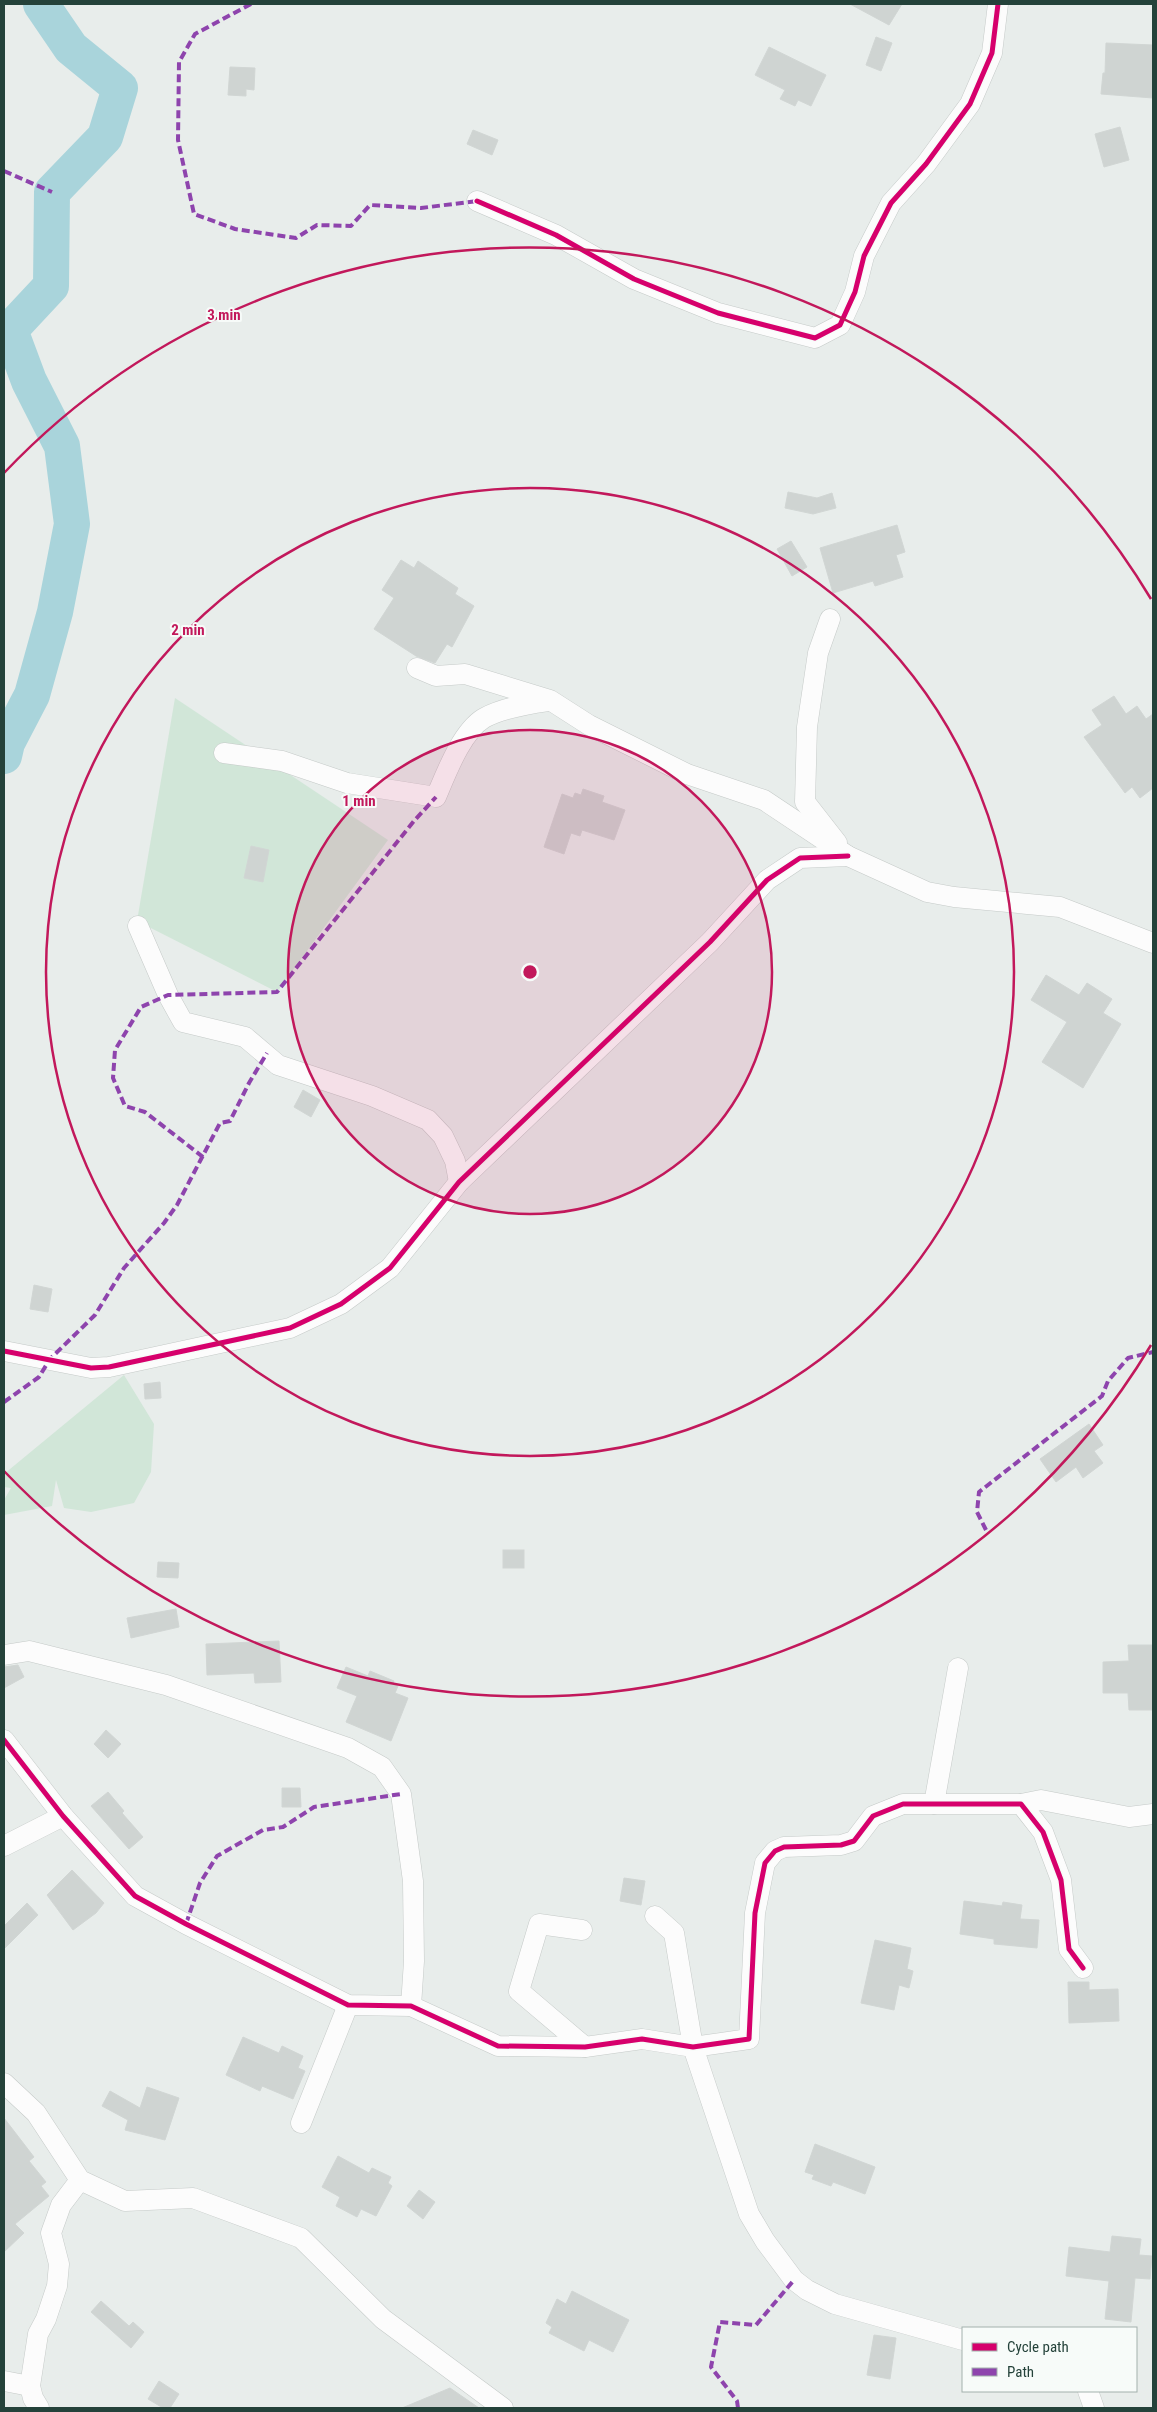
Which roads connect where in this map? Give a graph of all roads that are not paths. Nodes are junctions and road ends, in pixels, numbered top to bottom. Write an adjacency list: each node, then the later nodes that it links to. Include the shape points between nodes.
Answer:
1 (998, 4): 2 (street, via 992,53 970,104 926,164 891,203 864,256 855,292 840,325 815,338 709,310 634,279 556,235)
2 (478, 202)
3 (830, 620): 7 (street, via 818,653 807,727 805,802)
4 (417, 668): 5 (street, via 436,676 465,674)
5 (550, 700): 6 (street, via 517,706 483,719 459,745 436,798 348,783 282,761); 7 (street, via 596,729 686,774 764,800)
6 (224, 752)
7 (848, 856): 9 (street, via 927,892 1060,907); 10 (street, via 800,858 767,880 710,942)
8 (138, 926): 10 (street, via 183,1022 244,1037 278,1065 372,1096 428,1120 443,1136 451,1152)
9 (1153, 944)
10 (459, 1182): 11 (street, via 390,1268 341,1304 290,1328 109,1367 91,1368)
11 (4, 1351)
12 (4, 1655): 24 (street, via 29,1651 166,1684 348,1748 382,1767 401,1794 413,1881)
13 (958, 1668): 15 (street)
14 (4, 1740): 18 (street)
15 (934, 1804): 16 (street); 26 (street, via 890,1807 873,1816 854,1841 841,1845 775,1850 765,1863 755,1913 749,2039)
16 (1021, 1804): 17 (street, via 1041,1800 1129,1817); 22 (street, via 1043,1832 1061,1880 1069,1949)
17 (1153, 1814)
18 (63, 1816): 19 (street); 23 (street, via 135,1896)
19 (4, 1846)
20 (655, 1916): 26 (street, via 674,1933)
21 (582, 1930): 25 (street, via 539,1924 519,1991)
22 (1083, 1968)
23 (348, 2005): 24 (street); 28 (street)
24 (411, 2006): 25 (street, via 498,2046)
25 (585, 2047): 26 (street, via 642,2039)
26 (693, 2047): 30 (street, via 750,2214 765,2242 794,2280 835,2304)
27 (4, 2084): 29 (street, via 36,2113)
28 (301, 2123)
29 (80, 2180): 32 (street, via 61,2205 51,2233 59,2264 57,2286 38,2334); 35 (street, via 125,2202 193,2198 301,2238 383,2319)
30 (962, 2340)
31 (4, 2380): 32 (street)
32 (30, 2386): 34 (street)
33 (1088, 2392): 36 (street)
34 (39, 2408)
35 (503, 2408)
36 (1094, 2408)

